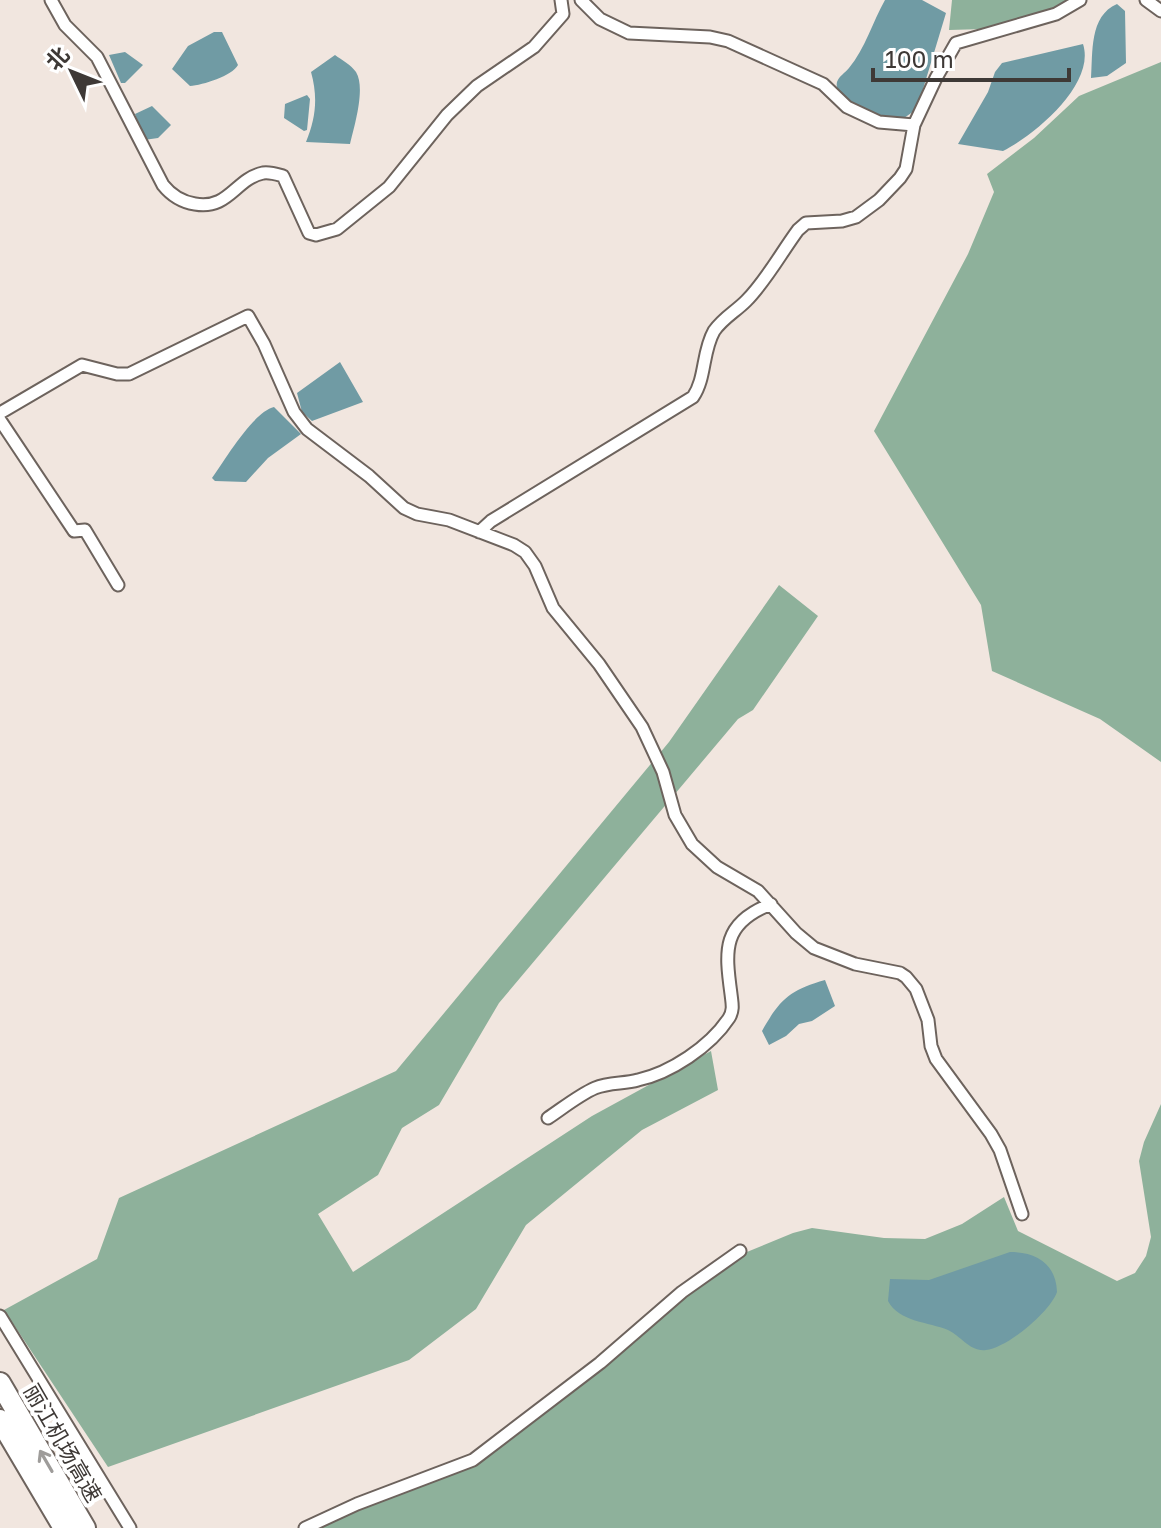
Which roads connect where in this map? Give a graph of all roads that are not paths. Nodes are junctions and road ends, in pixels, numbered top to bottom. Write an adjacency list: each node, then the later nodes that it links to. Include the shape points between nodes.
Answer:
1 (51, 0): 2 (street, via 65,25 97,57 170,193 211,206 259,175 283,176 309,233 316,235 337,229 389,187 447,115 549,31 563,14)
2 (561, 0)
3 (581, 0): 7 (street, via 615,28 640,35 728,41 823,84 847,107 879,122)
4 (1080, 0): 7 (street, via 1056,14 956,43)
5 (1146, 0): 6 (street)
6 (1161, 11)
7 (914, 125): 10 (street, via 906,169 879,200 849,220 803,225 748,299 723,320 707,345 693,397)
8 (0, 413): 10 (street, via 82,365 129,374 248,316 307,429 404,508)
9 (0, 420): 11 (street, via 74,531 85,530)
10 (479, 532): 12 (street, via 514,545 531,559 553,608 642,727 675,815 692,844)
11 (118, 585)
12 (771, 904): 13 (street, via 746,917 729,943 732,1012 706,1042 662,1073 594,1088); 14 (street, via 814,948 900,973 911,983 928,1020 936,1059 1000,1150)
13 (548, 1118)
14 (1022, 1214)
15 (740, 1251): 22 (street, via 473,1460)
16 (0, 1316): 21 (street)
17 (0, 1383): 20 (highway, 丽江机场高速, one-way to 17)
18 (0, 1420): 19 (highway, 丽江机场高速)
19 (64, 1528)
20 (85, 1528)
21 (130, 1528)
22 (305, 1528)

